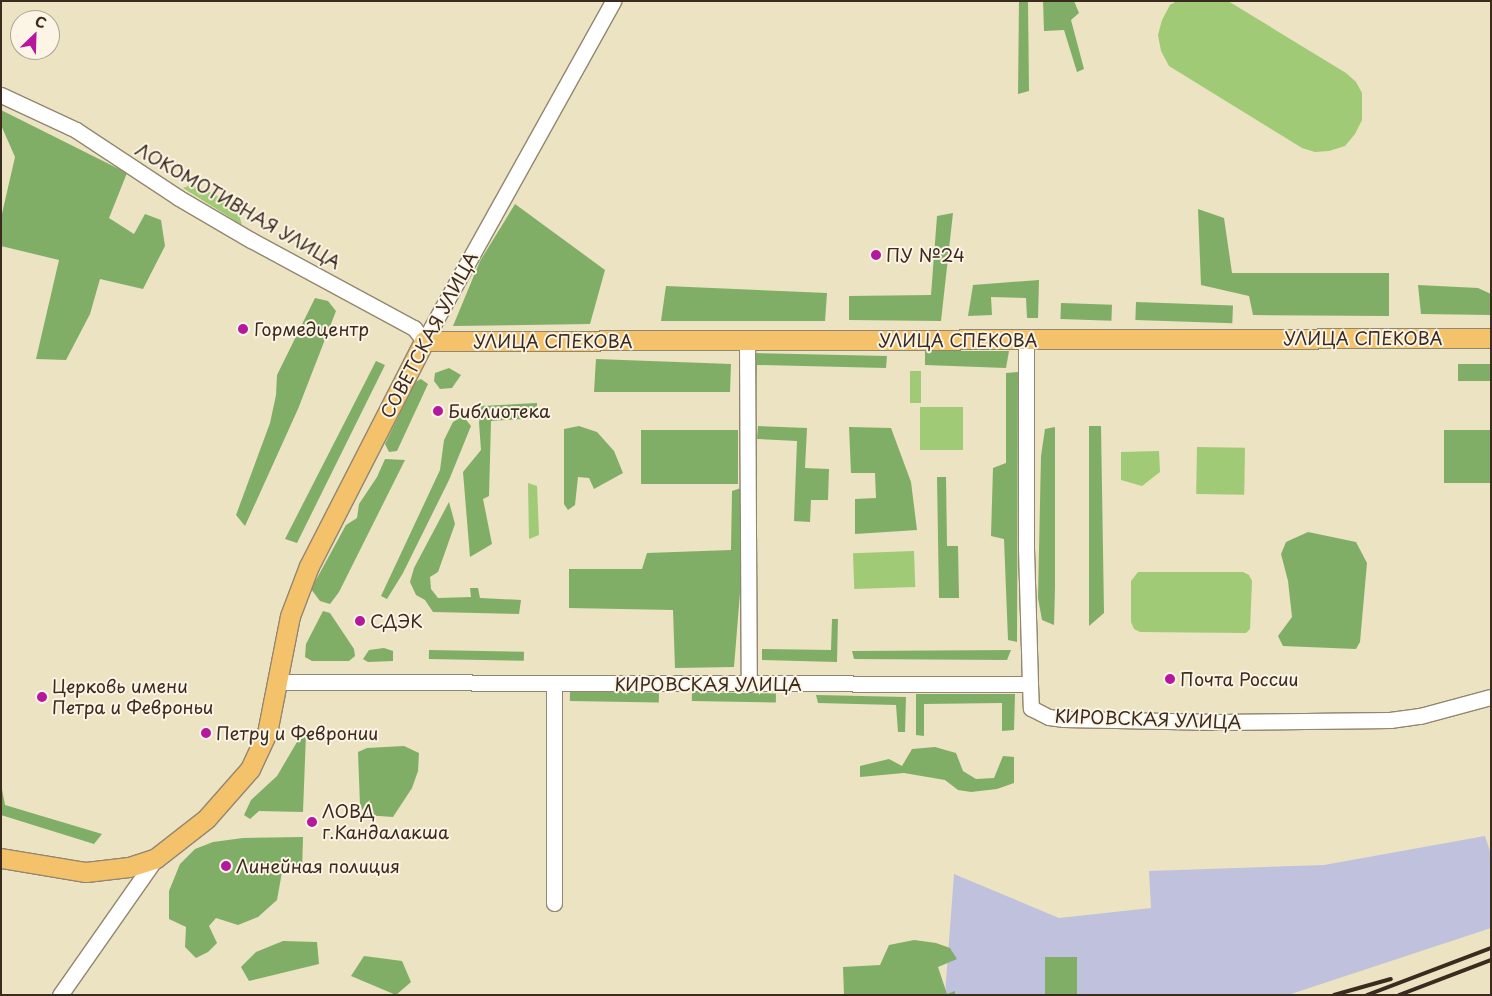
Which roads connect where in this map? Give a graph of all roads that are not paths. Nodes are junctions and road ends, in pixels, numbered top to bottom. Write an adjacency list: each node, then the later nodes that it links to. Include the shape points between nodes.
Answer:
1 (613, 1): 6 (street, СОВЕТСКАЯ УЛИЦА)
2 (1, 95): 6 (street, ЛОКОМОТИВНАЯ УЛИЦА, via 76,130 251,240 414,328)
3 (1491, 338): 5 (main road, УЛИЦА СПЕКОВА)
4 (747, 340): 5 (main road, УЛИЦА СПЕКОВА); 6 (main road, УЛИЦА СПЕКОВА); 9 (street)
5 (1026, 340): 10 (street)
6 (424, 342): 7 (main road, СОВЕТСКАЯ УЛИЦА, via 309,566 290,616)
7 (277, 682): 8 (street, КИРОВСКАЯ УЛИЦА); 13 (main road, via 267,732 250,769 206,819)
8 (554, 683): 9 (street, КИРОВСКАЯ УЛИЦА); 14 (street)
9 (749, 684): 10 (street, КИРОВСКАЯ УЛИЦА)
10 (1030, 684): 11 (street, КИРОВСКАЯ УЛИЦА, via 1031,708 1049,717 1064,719 1219,722 1390,720 1420,716)
11 (1491, 697)
12 (1, 858): 13 (main road, via 86,872 129,867)
13 (156, 858): 15 (street)
14 (554, 903)
15 (60, 995)

